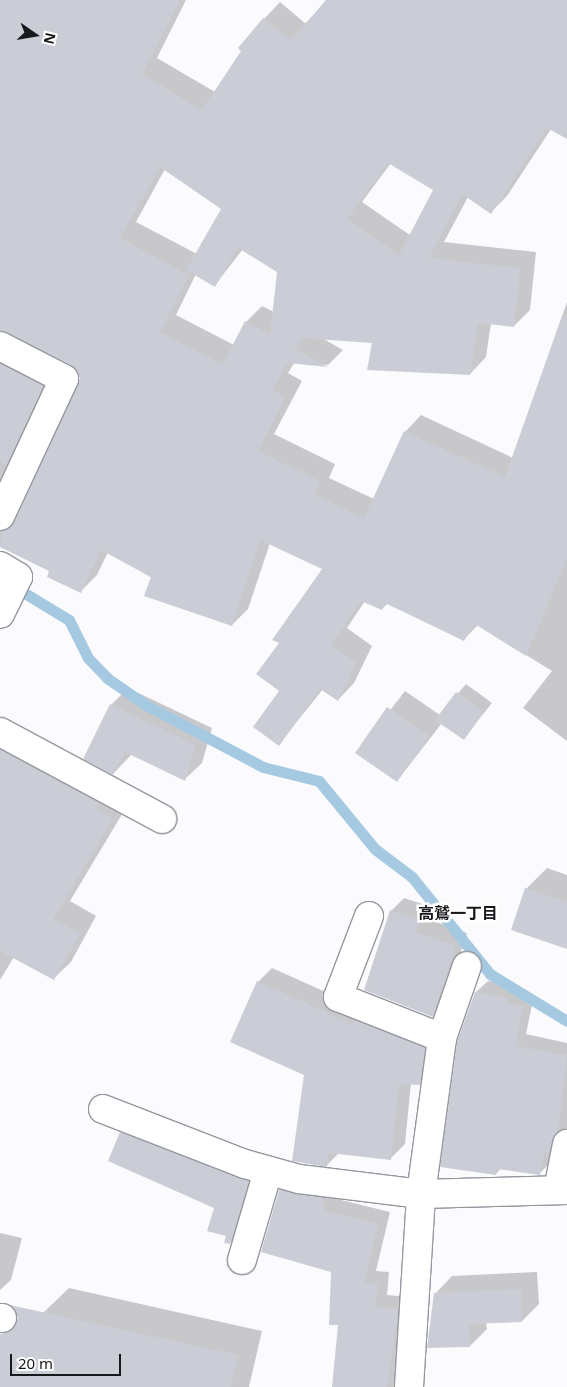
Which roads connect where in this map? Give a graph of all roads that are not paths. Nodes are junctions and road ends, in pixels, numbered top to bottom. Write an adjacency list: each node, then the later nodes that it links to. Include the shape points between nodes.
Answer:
1 (0, 346): 2 (street, via 64,379)
2 (0, 516)
3 (0, 566): 4 (street, via 18,577)
4 (0, 614)
5 (0, 732): 6 (street)
6 (162, 819)
7 (369, 916): 9 (street, via 338,997)
8 (467, 966): 9 (street)
9 (442, 1038): 14 (street)
10 (103, 1109): 12 (street)
11 (567, 1144): 13 (street)
12 (268, 1171): 14 (street); 15 (street)
13 (563, 1190): 14 (street)
14 (421, 1194): 16 (street)
15 (242, 1260)
16 (409, 1387)

